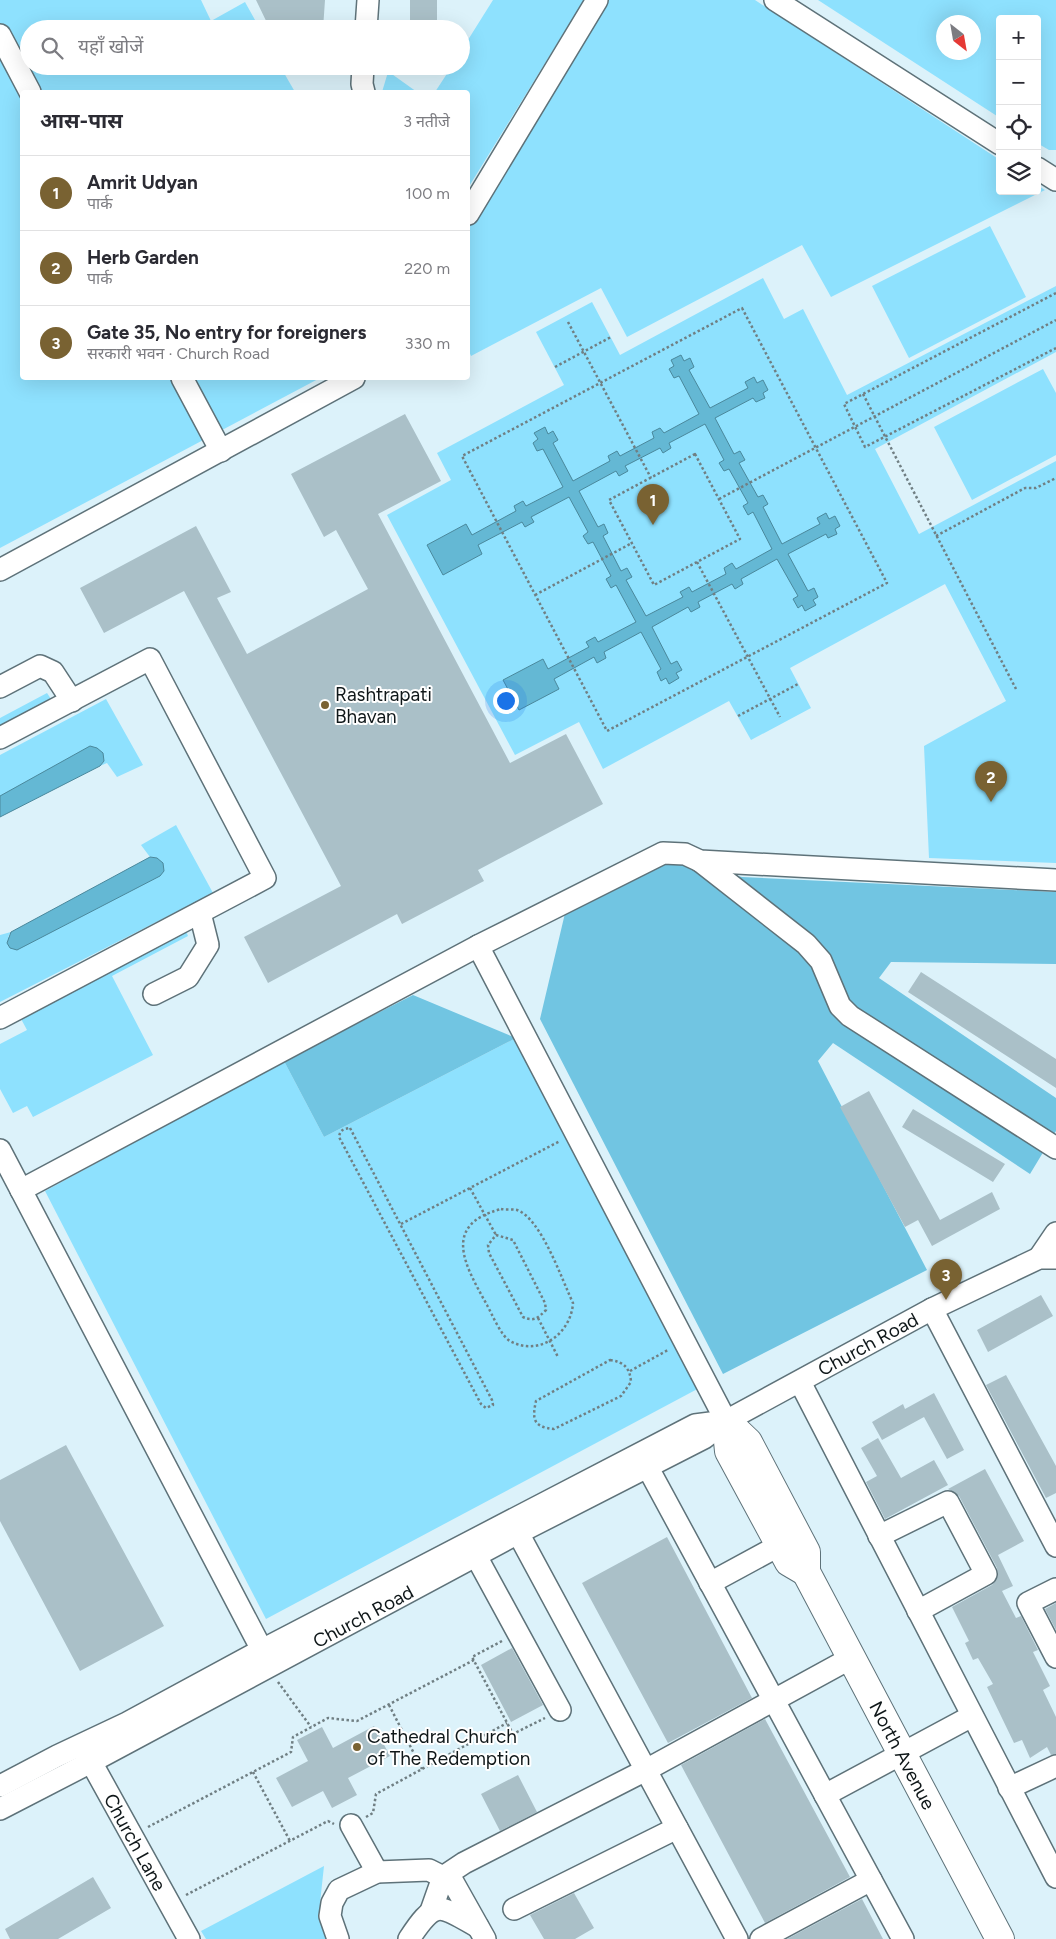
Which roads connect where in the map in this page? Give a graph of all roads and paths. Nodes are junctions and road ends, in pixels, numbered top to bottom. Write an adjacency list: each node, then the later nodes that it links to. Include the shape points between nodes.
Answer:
1 (368, 0): 4 (street)
2 (597, 0): 14 (street)
3 (775, 0): 11 (street)
4 (367, 20)
5 (0, 35): 6 (street)
6 (20, 73)
7 (21, 75): 9 (street)
8 (362, 75): 10 (street)
9 (29, 90)
10 (364, 90)
11 (996, 141)
12 (1041, 171): 13 (street)
13 (1056, 180)
14 (470, 211)
15 (1056, 293): 25 (path)
16 (1056, 320): 26 (path)
17 (568, 322): 20 (path)
18 (610, 337): 20 (path)
19 (1056, 348): 28 (path)
20 (584, 352): 21 (path); 24 (path)
21 (555, 367)
22 (183, 380): 30 (street)
23 (350, 380): 30 (street)
24 (600, 383): 29 (path, via 742,308); 31 (path); 38 (path, via 462,456)
25 (862, 394): 26 (path); 27 (path, via 844,404)
26 (874, 416): 27 (path); 28 (path)
27 (855, 426): 28 (path, via 865,447); 29 (path)
28 (885, 437): 34 (path)
29 (816, 447): 33 (path); 39 (path, via 887,583)
30 (221, 451): 37 (street)
31 (651, 478): 33 (path, via 695,454); 35 (path, via 609,500)
32 (1056, 478): 34 (path, via 1036,488 1025,488)
33 (719, 499): 36 (path, via 740,539)
34 (936, 536): 42 (path)
35 (632, 543): 36 (path, via 654,585); 38 (path)
36 (697, 562): 39 (path)
37 (0, 570)
38 (535, 595): 39 (path, via 607,732)
39 (748, 657): 43 (path)
40 (798, 684): 43 (path)
41 (0, 687): 44 (street, via 40,666 53,672)
42 (1016, 689)
43 (770, 699): 45 (path); 46 (path)
44 (72, 701): 47 (street); 50 (street, via 150,659 266,878)
45 (738, 716)
46 (780, 717)
47 (0, 738)
48 (700, 861): 49 (street); 51 (street, via 685,854 663,853); 55 (street, via 806,944 820,960 840,1006 850,1016)
49 (1056, 880)
50 (200, 913): 52 (street, via 208,945 188,977); 53 (street)
51 (478, 946): 54 (street); 58 (street)
52 (154, 994)
53 (0, 1018)
54 (575, 1133): 57 (path); 66 (street)
55 (1056, 1148)
56 (0, 1150): 58 (street)
57 (470, 1188): 59 (path); 60 (path)
58 (21, 1190): 85 (street)
59 (484, 1214): 62 (path); 67 (path, via 468,1227 462,1245 467,1268 508,1340 520,1345 540,1345); 67 (path, via 501,1209 517,1210 540,1232 573,1303 565,1328)
60 (401, 1224): 60 (path, via 492,1400 493,1405 486,1408 481,1404 339,1137 344,1129 350,1128 357,1138)
61 (1056, 1233): 63 (street, Church Road)
62 (496, 1234): 65 (path, via 513,1240 545,1303 546,1310); 65 (path, via 488,1245 490,1253 523,1318)
63 (1047, 1258): 64 (street, Church Road)
64 (932, 1309): 70 (street, Church Road); 76 (street)
65 (538, 1318): 67 (path)
66 (684, 1340): 69 (path); 71 (street)
67 (550, 1341): 68 (path)
68 (558, 1357)
69 (630, 1371): 69 (path, via 631,1382 621,1396 554,1429 538,1426 533,1415 536,1401 610,1360 621,1362)
70 (800, 1382): 71 (street, Church Road); 74 (street)
71 (726, 1421): 72 (street, Church Road, via 704,1438); 75 (main road, North Avenue, via 729,1451); 77 (street, Church Road, via 695,1425); 78 (main road, North Avenue, via 748,1442 806,1552)
72 (648, 1468): 73 (street, Church Road); 79 (street)
73 (518, 1533): 77 (street, Church Road); 96 (street)
74 (880, 1536): 81 (street); 81 (street, via 948,1502 986,1574)
75 (780, 1546): 78 (main road, North Avenue, via 789,1562); 79 (street)
76 (1056, 1546)
77 (466, 1555): 82 (street); 85 (street, Church Road)
78 (806, 1572): 84 (main road, North Avenue)
79 (710, 1583): 87 (street)
80 (1056, 1589): 83 (street, via 1028,1603)
81 (918, 1611): 90 (street)
82 (519, 1633): 86 (path, via 472,1657); 89 (street)
83 (1056, 1657)
84 (851, 1658): 87 (street); 93 (main road, North Avenue)
85 (265, 1659): 91 (path); 92 (street, Church Road, via 127,1723)
86 (474, 1660): 88 (path); 89 (path, via 513,1734)
87 (774, 1700): 96 (street); 100 (street)
88 (389, 1705): 91 (path, via 357,1721 328,1718); 95 (path)
89 (560, 1710)
90 (972, 1716): 93 (street); 99 (street)
91 (311, 1727): 97 (path, via 294,1737 291,1752)
92 (86, 1753): 98 (street, Church Road); 101 (street, Church Road); 104 (street, Church Lane)
93 (902, 1754): 100 (street); 119 (main road, North Avenue)
94 (1056, 1766): 99 (street)
95 (422, 1769)
96 (646, 1770): 103 (street); 108 (street)
97 (253, 1772): 104 (path); 105 (path)
98 (0, 1786)
99 (1009, 1788): 106 (street)
100 (825, 1795): 109 (street)
101 (0, 1809)
102 (351, 1825): 107 (street)
103 (677, 1828): 110 (street); 116 (street)
104 (131, 1836): 113 (street, Church Lane)
105 (290, 1841)
106 (1055, 1871)
107 (377, 1872): 108 (street, via 429,1870); 114 (street, via 339,1890 330,1916)
108 (443, 1876): 111 (street); 112 (street, via 453,1882)
109 (871, 1880): 117 (street); 118 (street)
110 (514, 1909)
111 (431, 1912): 112 (street, via 446,1909); 115 (street, via 422,1919)
112 (482, 1933)
113 (189, 1939)
114 (338, 1939)
115 (409, 1939)
116 (737, 1939)
117 (761, 1939)
118 (903, 1939)
119 (1000, 1939)

